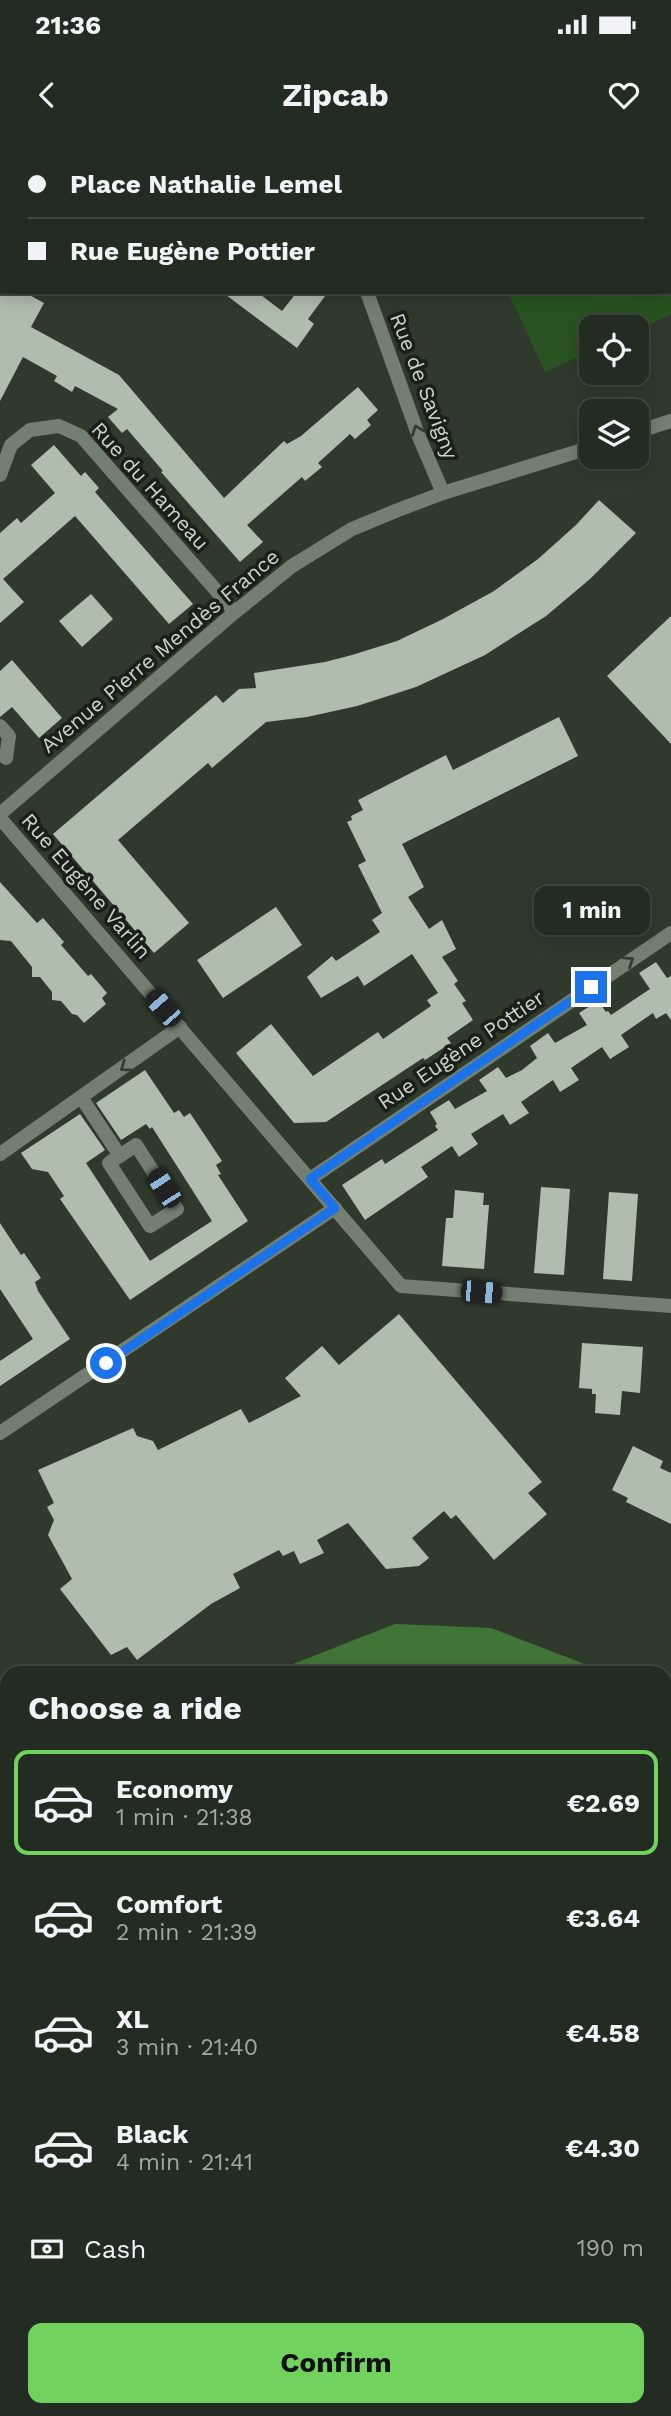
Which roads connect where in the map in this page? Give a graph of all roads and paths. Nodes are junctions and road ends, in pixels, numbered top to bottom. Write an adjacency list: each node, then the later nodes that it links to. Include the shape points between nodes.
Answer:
1 (368, 294): 6 (street, Rue de Savigny, one-way to 1)
2 (671, 421): 3 (street)
3 (649, 428)
4 (579, 451): 6 (street, Avenue Pierre Mendès France)
5 (0, 475): 7 (street, Rue du Hameau, via 11,445 30,430 59,426 82,436)
6 (443, 494): 7 (street, Avenue Pierre Mendès France, via 352,529 292,566)
7 (235, 612): 10 (street, Avenue Pierre Mendès France)
8 (0, 726): 9 (street, via 9,736)
9 (6, 758)
10 (0, 816): 12 (street, Rue Eugène Varlin)
11 (671, 933): 16 (street, Rue Eugène Pottier, one-way to 11)
12 (180, 1027): 13 (street, one-way to 13); 16 (street, Rue Eugène Varlin)
13 (81, 1097): 14 (street); 15 (street)
14 (0, 1154)
15 (120, 1156): 15 (street, via 109,1163 150,1226 177,1209 136,1146)
16 (310, 1179): 17 (street, Rue Eugène Varlin)
17 (335, 1208): 18 (street, Rue Eugène Varlin, via 401,1286); 19 (street)
18 (671, 1306)
19 (0, 1433)

